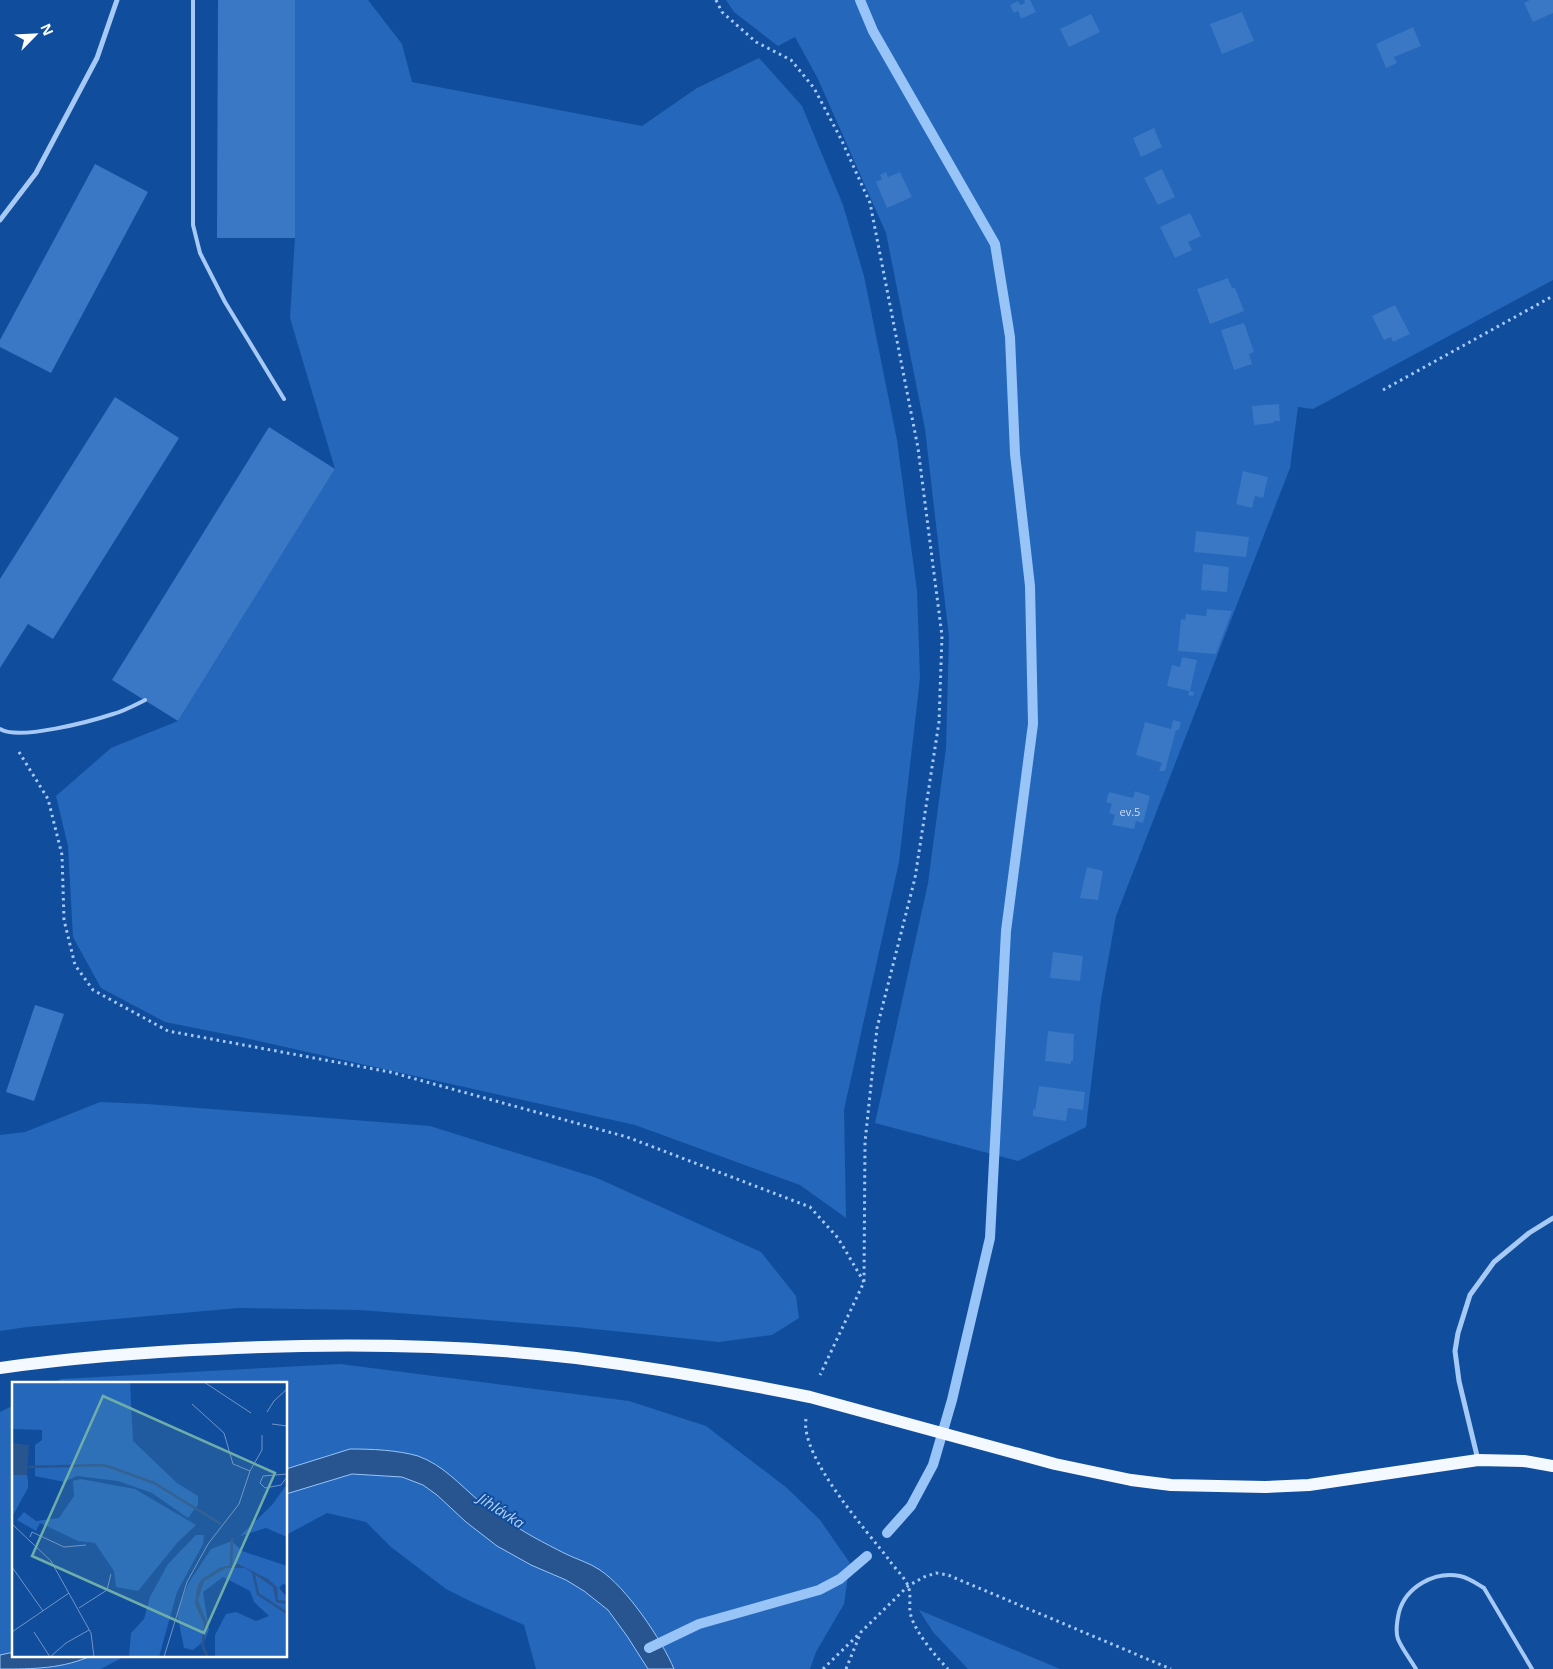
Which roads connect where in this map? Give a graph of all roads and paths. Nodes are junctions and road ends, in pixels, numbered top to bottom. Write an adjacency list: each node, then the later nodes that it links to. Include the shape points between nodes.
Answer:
1 (117, 0): 4 (street, via 97,58 41,164)
2 (193, 0): 7 (lane, via 193,225 200,253 221,294)
3 (716, 0): 11 (path, via 722,12 756,42 791,60 814,88 870,203 918,448 941,626 939,722 920,849 876,1038 865,1142)
4 (0, 220)
5 (1553, 296): 6 (path)
6 (1383, 390)
7 (284, 399)
8 (145, 700): 9 (lane, via 116,714 79,724 27,733)
9 (2, 730): 11 (path, via 48,799 62,855 64,920 75,965 92,990 168,1031 390,1072 627,1137 810,1208 838,1238)
10 (1553, 1218): 14 (street, via 1494,1262 1470,1295 1458,1333 1455,1351 1459,1381)
11 (864, 1282): 13 (path)
12 (0, 1368): 13 (main road, via 174,1351 278,1346 410,1347 574,1358 723,1380)
13 (810, 1397): 14 (main road, via 1055,1464 1172,1485 1309,1485); 16 (path, via 805,1428 815,1455 831,1484)
14 (1478, 1460): 15 (main road, via 1524,1461)
15 (1553, 1466)
16 (908, 1586): 17 (path); 20 (path, via 911,1616 925,1641); 21 (path, via 936,1573 948,1575)
17 (861, 1632): 18 (path); 19 (path)
18 (823, 1669)
19 (846, 1669)
20 (948, 1669)
21 (1171, 1669)
22 (1416, 1669): 23 (lane, via 1398,1639 1401,1607 1409,1594 1422,1583 1447,1575 1473,1580 1484,1588)
23 (1532, 1669)

